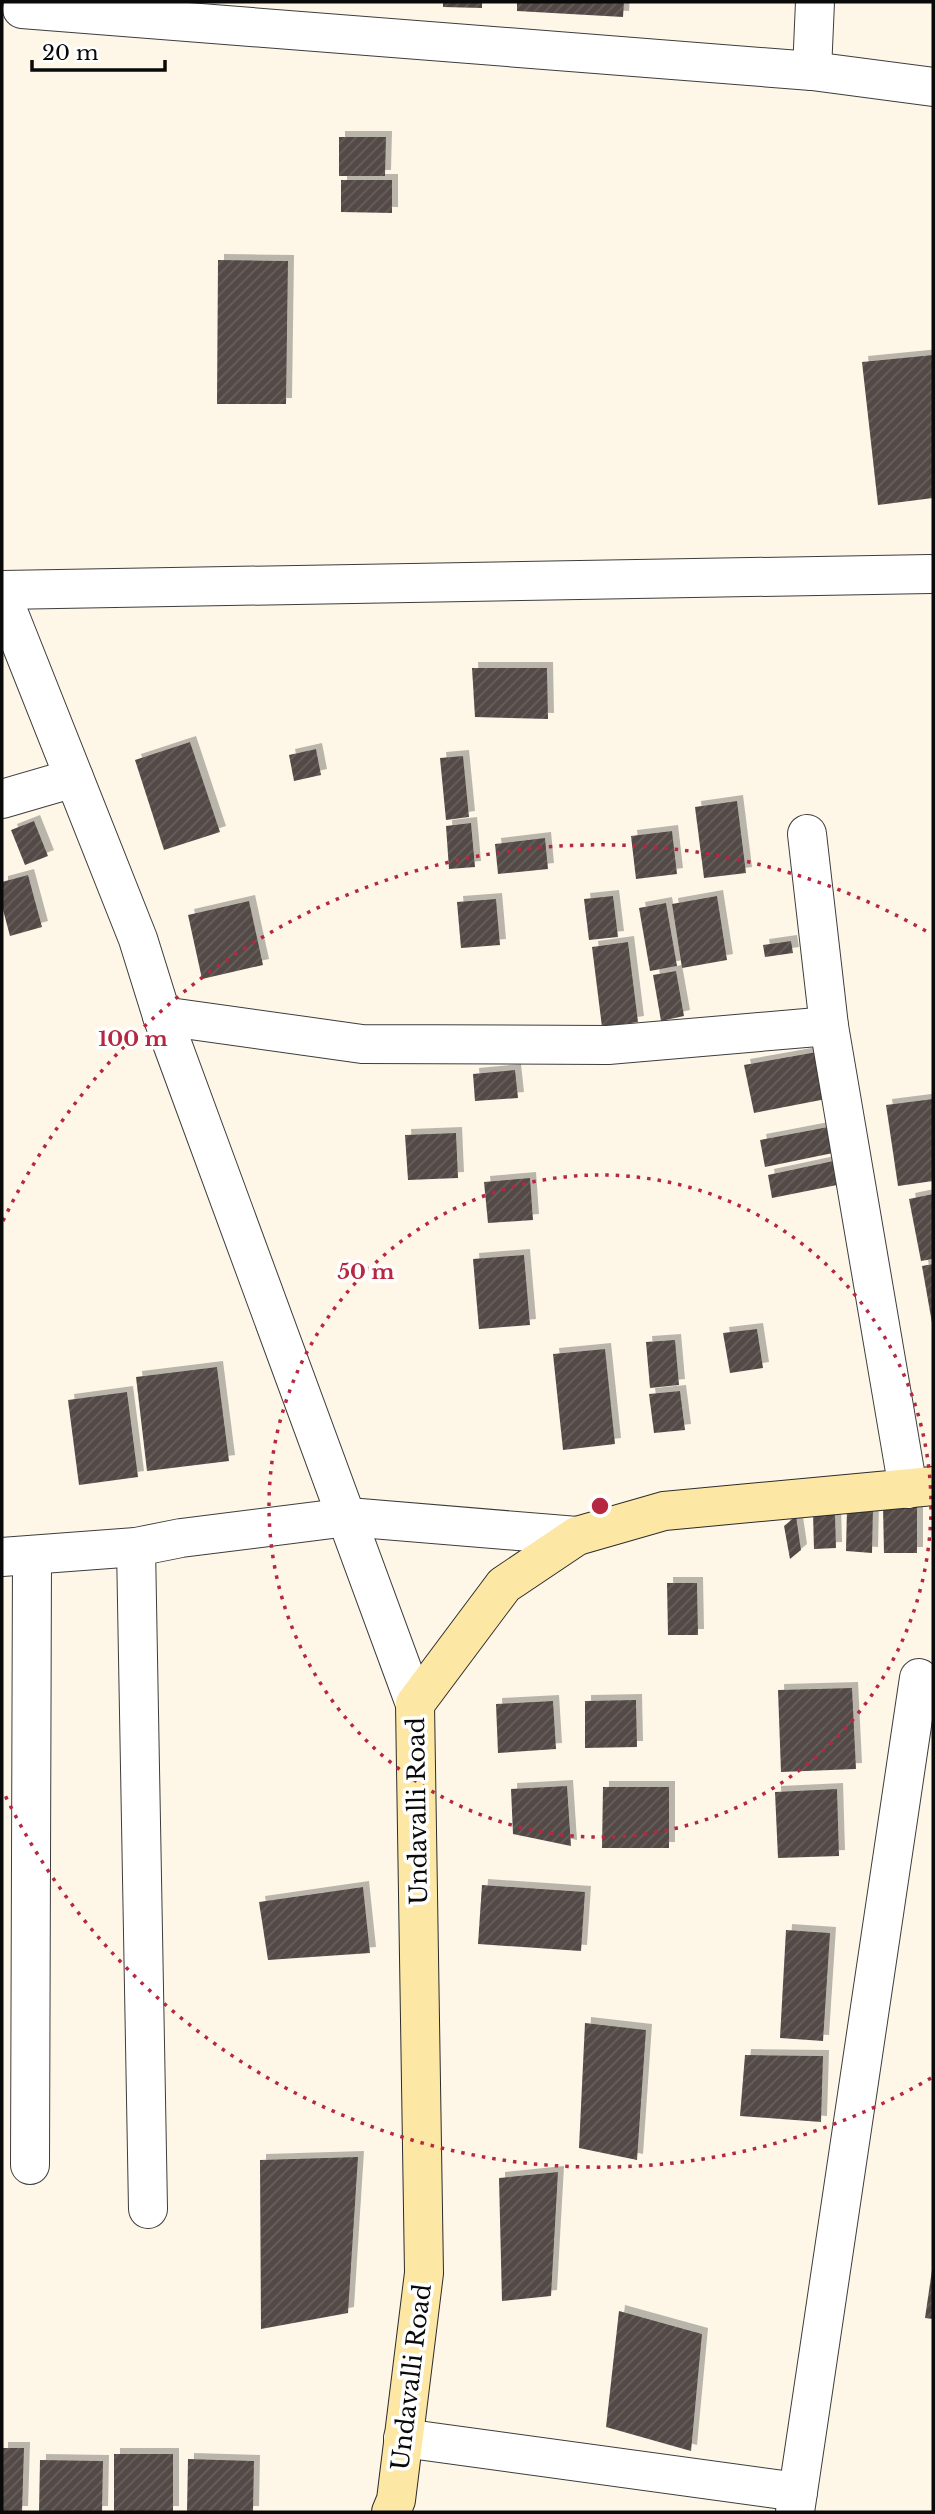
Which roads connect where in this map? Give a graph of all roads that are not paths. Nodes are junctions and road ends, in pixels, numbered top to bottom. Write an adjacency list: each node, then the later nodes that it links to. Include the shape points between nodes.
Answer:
1 (815, 2): 3 (street)
2 (16, 6): 3 (street)
3 (812, 71): 4 (street)
4 (933, 87)
5 (930, 574): 6 (street)
6 (2, 590)
7 (2, 596): 8 (street)
8 (74, 778): 9 (street); 11 (street, via 138,939)
9 (2, 799)
10 (807, 834): 12 (street)
11 (162, 1016): 12 (street, via 362,1044 608,1045); 14 (street)
12 (829, 1026): 13 (street)
13 (921, 1487): 15 (main road, Undavalli Road, via 664,1511)
14 (348, 1517): 15 (street); 16 (street); 19 (street)
15 (577, 1536): 19 (main road, Undavalli Road, via 504,1585)
16 (136, 1547): 17 (street); 21 (street)
17 (17, 1557): 20 (street)
18 (919, 1678): 23 (street)
19 (415, 1704): 22 (main road, Undavalli Road, via 424,2273)
20 (30, 2165)
21 (148, 2210)
22 (403, 2438): 23 (street); 24 (main road, Undavalli Road)
23 (796, 2502)
24 (391, 2512)

